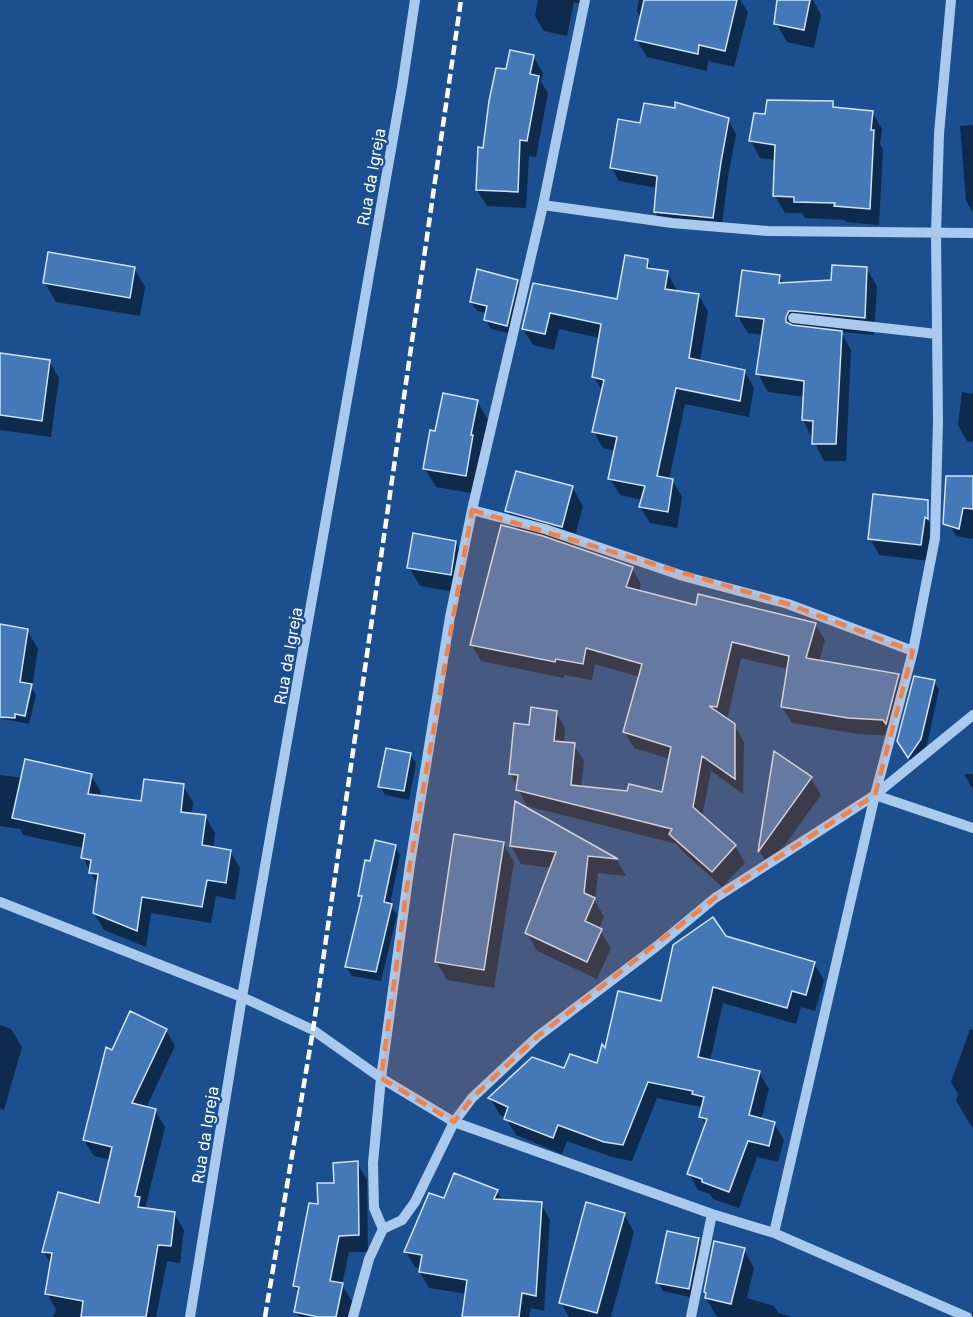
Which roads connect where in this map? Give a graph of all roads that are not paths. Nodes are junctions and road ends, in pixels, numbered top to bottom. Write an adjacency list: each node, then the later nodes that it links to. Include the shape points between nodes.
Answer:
1 (415, 0): 15 (street, Rua da Igreja)
2 (585, 0): 4 (street)
3 (951, 0): 5 (street, via 939,134)
4 (543, 205): 5 (street, via 672,223 768,231); 9 (street)
5 (936, 233): 6 (street); 8 (street)
6 (973, 233)
7 (793, 318): 8 (street)
8 (937, 334): 10 (street, via 935,538)
9 (472, 510): 10 (street, via 544,529 683,576 788,604); 16 (street, via 450,617 412,852)
10 (913, 651): 12 (street)
11 (973, 716): 12 (street)
12 (875, 795): 13 (street); 17 (street, via 715,898 537,1037 472,1098); 20 (street)
13 (973, 828)
14 (0, 902): 15 (street)
15 (242, 998): 16 (street, via 313,1030); 21 (street, Rua da Igreja)
16 (381, 1078): 17 (street); 19 (street, via 373,1163 374,1208)
17 (454, 1122): 18 (street); 19 (street, via 415,1202 402,1221)
18 (712, 1214): 20 (street); 23 (street)
19 (383, 1229): 22 (street, via 369,1258)
20 (774, 1233): 24 (street)
21 (190, 1317)
22 (353, 1317)
23 (691, 1317)
24 (966, 1317)

